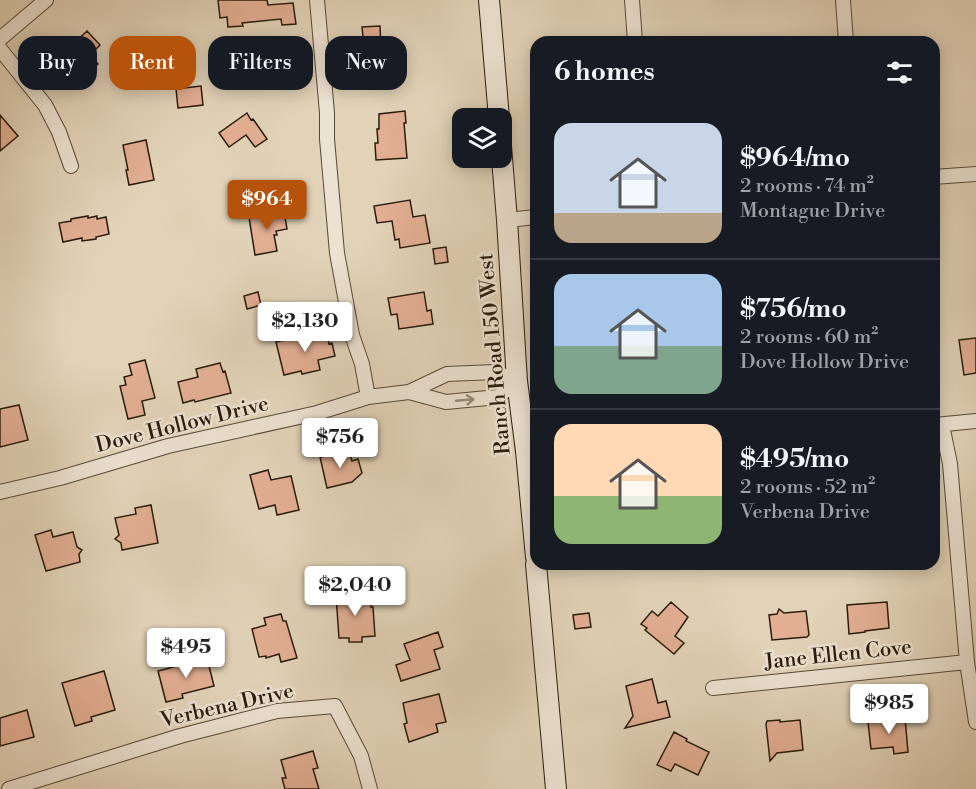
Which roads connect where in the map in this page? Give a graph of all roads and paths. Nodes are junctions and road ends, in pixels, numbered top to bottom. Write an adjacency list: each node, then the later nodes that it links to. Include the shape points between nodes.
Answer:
1 (46, 0): 8 (street)
2 (317, 0): 19 (street, via 337,253)
3 (489, 0): 10 (main road)
4 (632, 0): 6 (street)
5 (843, 0): 7 (street)
6 (635, 36)
7 (846, 36)
8 (0, 39)
9 (0, 49): 11 (street, via 45,105)
10 (498, 108)
11 (70, 166)
12 (503, 168): 16 (main road, Ranch Road 150 West)
13 (976, 174): 14 (street)
14 (940, 177)
15 (530, 218): 16 (street)
16 (507, 220): 17 (main road, Ranch Road 150 West)
17 (517, 381): 18 (street, Dove Hollow Drive, via 495,372 447,374); 18 (street, Dove Hollow Drive, one-way to 17, via 446,402 498,397); 24 (main road, Ranch Road 150 West)
18 (409, 392): 19 (street, Dove Hollow Drive)
19 (368, 397): 23 (street, Dove Hollow Drive)
20 (976, 421): 21 (street)
21 (940, 425)
22 (940, 432): 26 (street, via 950,464)
23 (0, 492)
24 (530, 493)
25 (537, 570): 31 (main road)
26 (967, 662): 27 (street, Jane Ellen Cove); 28 (street)
27 (713, 688)
28 (976, 722)
29 (9, 789): 30 (street, Verbena Drive, via 180,736 277,711 335,706 361,756)
30 (370, 789)
31 (556, 789)

